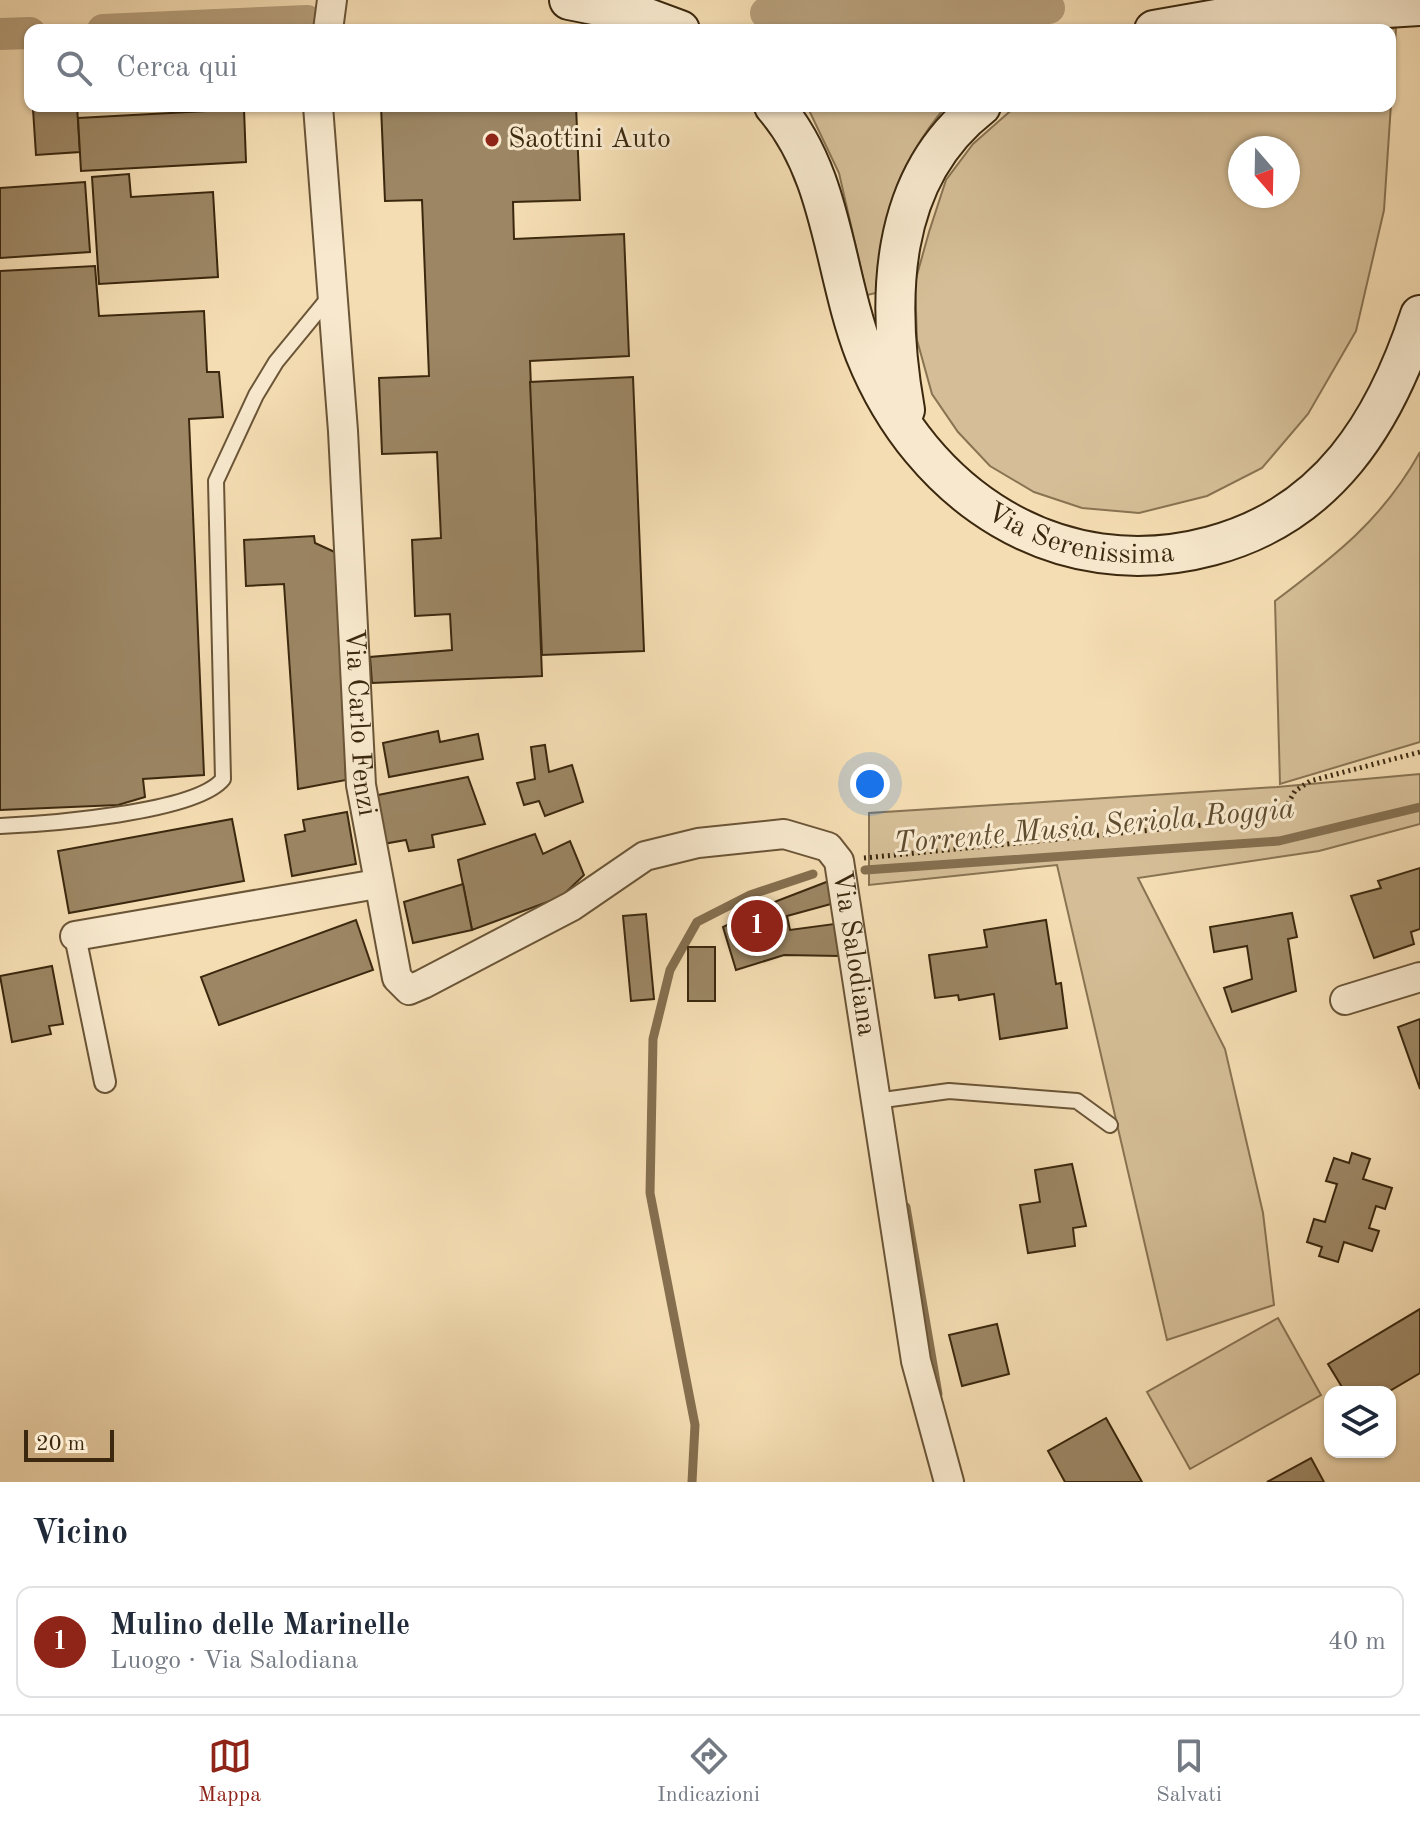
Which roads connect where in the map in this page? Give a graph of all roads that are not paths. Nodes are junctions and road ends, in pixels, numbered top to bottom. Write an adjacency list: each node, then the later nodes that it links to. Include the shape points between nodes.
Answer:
1 (332, 0): 4 (street)
2 (569, 0): 5 (main road)
3 (1420, 6): 6 (main road)
4 (329, 24)
5 (664, 24)
6 (1188, 24)
7 (319, 112): 10 (street, Via Carlo Fenzi)
8 (778, 112): 12 (main road, Via Serenissima, via 806,154 823,197 865,353)
9 (975, 112): 12 (main road, via 941,146 918,183 903,223 894,320)
10 (334, 292): 13 (lane, via 276,362 216,481 223,779 205,792 101,818); 14 (street, Via Carlo Fenzi, via 361,785)
11 (1420, 315): 12 (main road, Via Serenissima, via 1400,373 1353,455 1323,485 1262,526 1195,550 1151,556 1097,553 1024,532 967,496)
12 (908, 428)
13 (0, 826)
14 (377, 884): 15 (street); 19 (street, Via Salodiana, via 397,978 409,990 572,906 645,856 698,843 784,834 828,847 839,861)
15 (75, 936): 18 (street)
16 (1420, 977): 17 (street)
17 (1345, 1000)
18 (105, 1082)
19 (876, 1101): 20 (lane, via 949,1091 1077,1101); 21 (street, Via Salodiana, via 916,1361)
20 (1110, 1125)
21 (949, 1482)

